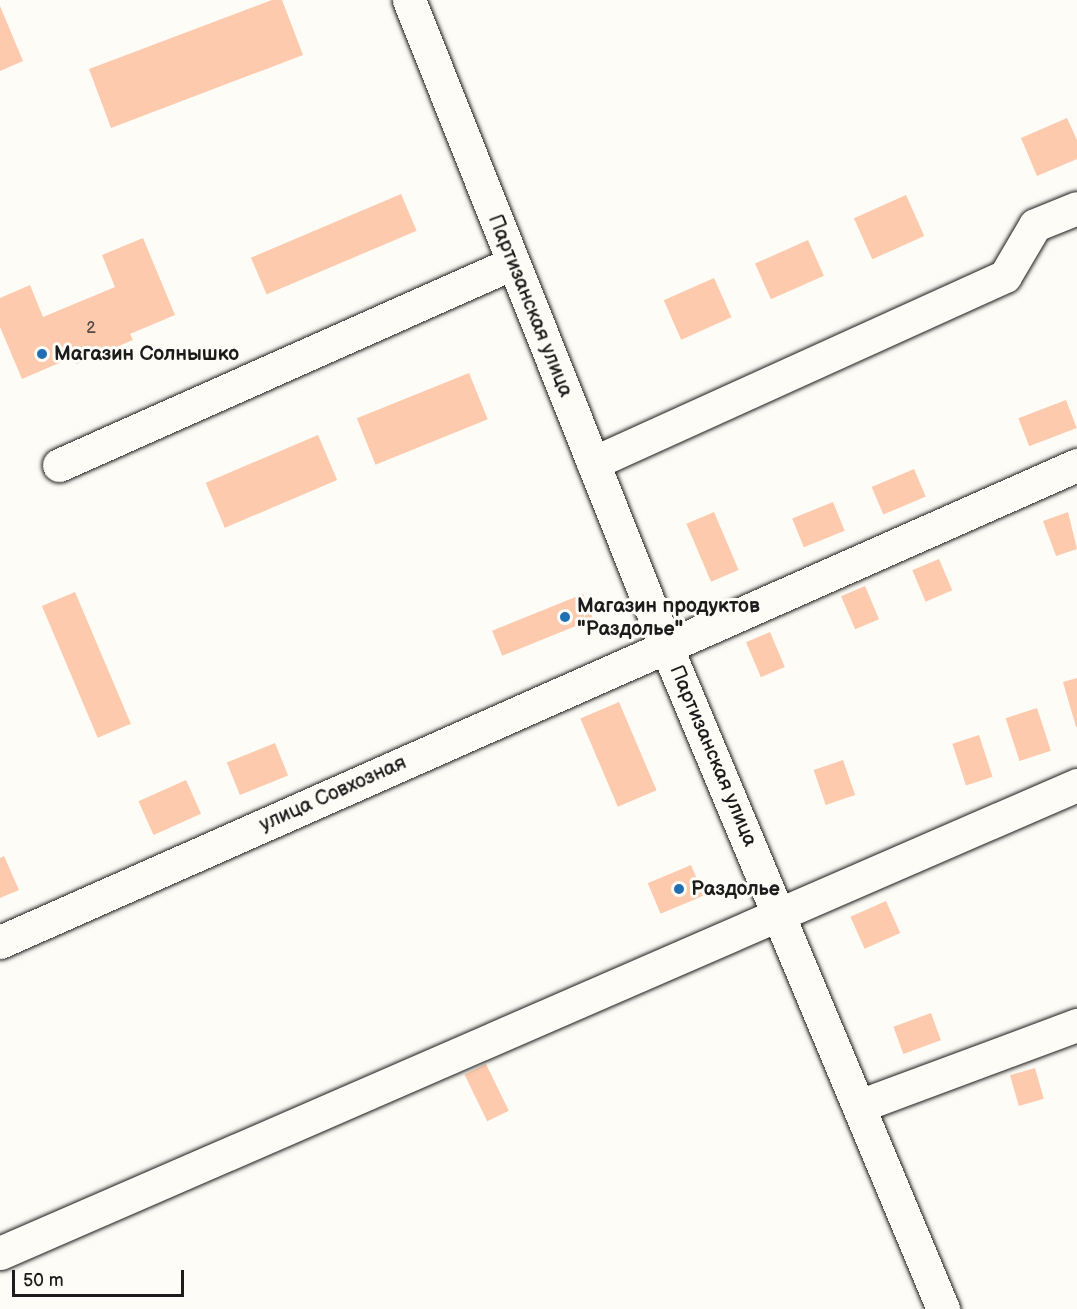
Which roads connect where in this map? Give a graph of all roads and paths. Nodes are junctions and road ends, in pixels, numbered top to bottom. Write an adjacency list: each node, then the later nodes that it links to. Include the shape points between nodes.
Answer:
1 (409, 0): 3 (street, Партизанская улица)
2 (1077, 208): 4 (street, via 1035,225 1005,276)
3 (513, 263): 4 (street, Партизанская улица); 5 (street)
4 (592, 463): 7 (street, Партизанская улица)
5 (59, 465)
6 (1077, 465): 7 (street, улица Совхозная)
7 (666, 646): 9 (street, Партизанская улица); 10 (street, улица Совхозная)
8 (1077, 785): 9 (street)
9 (781, 915): 12 (street, Партизанская улица); 13 (street)
10 (0, 942)
11 (1077, 1025): 12 (street)
12 (859, 1106): 14 (street, Партизанская улица)
13 (2, 1244)
14 (943, 1309)

